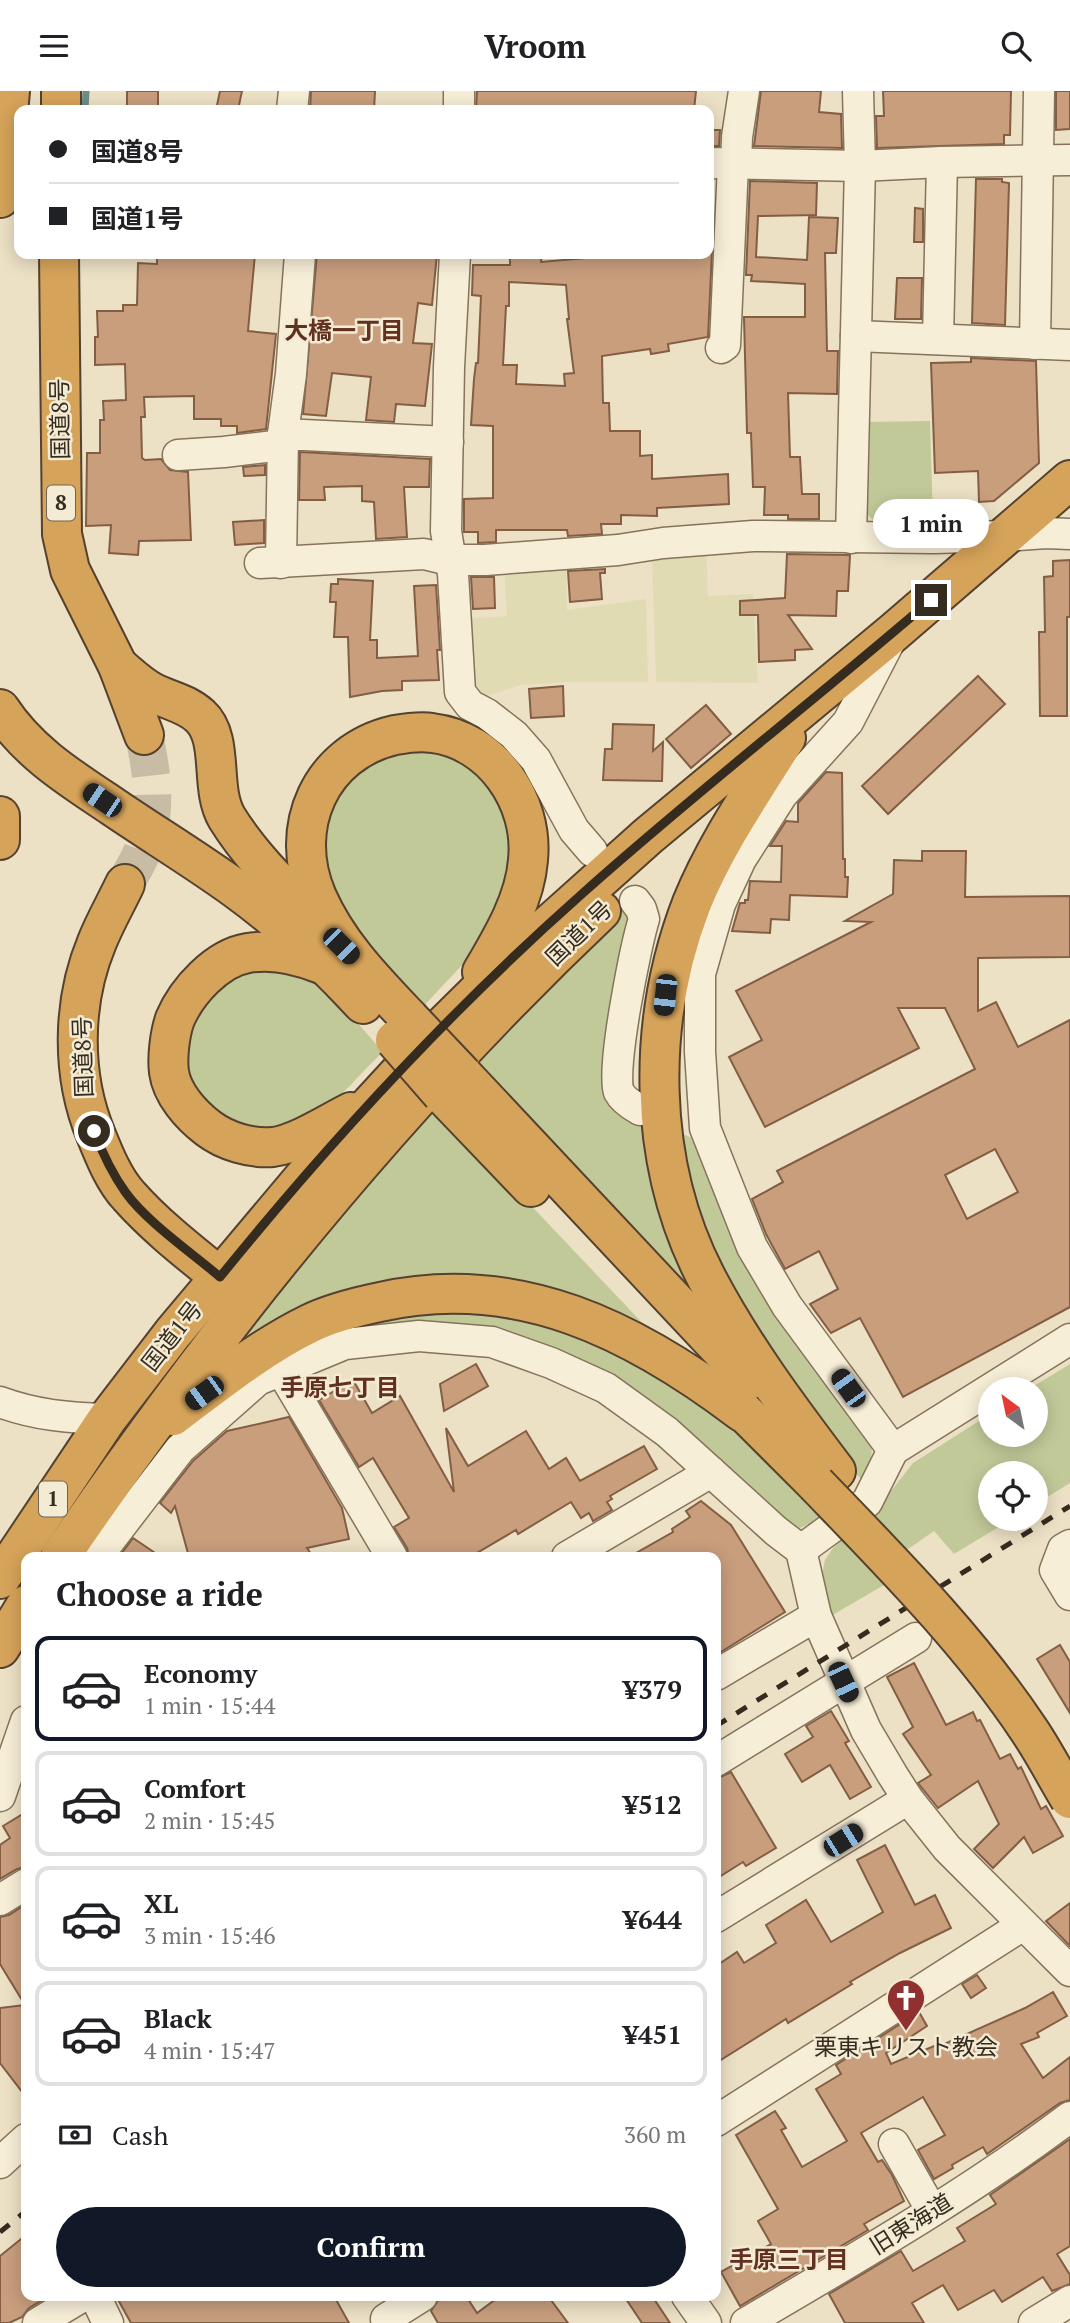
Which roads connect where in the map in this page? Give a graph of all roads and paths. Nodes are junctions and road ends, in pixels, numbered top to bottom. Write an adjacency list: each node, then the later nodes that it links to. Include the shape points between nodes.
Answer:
1 (10, 91): 10 (highway)
2 (744, 91): 8 (street, via 737,137)
3 (858, 91): 9 (street)
4 (1039, 91): 5 (street)
5 (1039, 160): 6 (street); 7 (street); 16 (street)
6 (1070, 160)
7 (942, 162): 9 (street); 15 (street)
8 (726, 164): 9 (street); 18 (street, via 725,345)
9 (860, 166): 14 (street)
10 (0, 198)
11 (59, 259): 28 (highway, 国道8号 / 8, via 62,534 70,570)
12 (300, 259): 19 (street)
13 (455, 259): 20 (street)
14 (856, 336): 15 (street); 25 (street)
15 (938, 339): 16 (street)
16 (1035, 344): 17 (street)
17 (1070, 345)
18 (721, 348)
19 (283, 440): 20 (street); 21 (street); 26 (street, via 270,563 424,554)
20 (447, 442): 26 (street)
21 (178, 455)
22 (1070, 480): 24 (highway, 国道1号 / 1)
23 (1070, 534): 24 (street)
24 (1005, 536): 25 (street); 27 (highway, 国道1号 / 1)
25 (851, 538): 26 (street, via 754,536 618,551)
26 (449, 560): 32 (street, via 460,692 470,705 514,735 536,760 574,829)
27 (894, 632): 31 (highway, 国道1号 / 1); 36 (highway, 国道1号 / 1, via 638,844 514,956); 47 (street, via 848,722 782,795 741,859 720,904 700,974 699,1052 691,1126 787,1306)
28 (118, 666): 30 (highway, 国道8号 / 8); 35 (highway, via 152,692 181,702 202,717 214,743 217,792 227,817)
29 (0, 709): 35 (highway, via 12,728 58,770 236,889 309,948)
30 (144, 735)
31 (786, 738): 40 (highway, 国道1号 / 1, via 589,923 462,1050 345,1180); 49 (highway, via 716,854 677,947 665,995 660,1044 663,1136 685,1229 706,1276)
32 (592, 851)
33 (125, 884): 40 (highway, 国道8号, via 96,944 81,1001 78,1060 85,1109 127,1194)
34 (635, 901): 39 (street, via 644,919 628,985 617,1077 619,1092)
35 (352, 974): 36 (highway); 36 (highway, via 309,871 307,820 317,793 333,770 378,739 407,733 454,738 498,766 512,787 527,831 528,859 514,912 479,976); 38 (highway, via 274,952 246,953 225,963 199,983 174,1021 169,1073 181,1101 196,1119 217,1135 247,1146 286,1143)
36 (413, 1030): 37 (highway, bridge); 38 (highway, 国道1号 / 1)
37 (452, 1085): 44 (highway); 49 (highway)
38 (373, 1100): 40 (highway, 国道1号 / 1)
39 (640, 1110)
40 (233, 1288): 45 (highway, 国道1号 / 1); 46 (highway, 国道1号 / 1)
41 (1070, 1339): 47 (street)
42 (281, 1370): 48 (street, via 345,1344 419,1336 492,1342 606,1388 667,1432); 53 (street, via 258,1380 180,1449); 54 (street)
43 (0, 1402): 45 (street, via 57,1417)
44 (742, 1412): 46 (highway, via 664,1357 585,1318 542,1304 449,1293 401,1297 312,1323 272,1344); 49 (highway)
45 (107, 1419): 56 (highway, 国道1号 / 1)
46 (140, 1441): 52 (highway, 国道1号 / 1)
47 (893, 1451): 51 (street, via 867,1503)
48 (711, 1472): 51 (street); 55 (street)
49 (826, 1477): 65 (highway, via 919,1556 988,1635); 68 (highway, bridge, via 979,1664 1029,1730)
50 (1070, 1545): 57 (street, via 1063,1549 1055,1570)
51 (801, 1550): 59 (street)
52 (63, 1552)
53 (101, 1552)
54 (390, 1552)
55 (576, 1552)
56 (0, 1579)
57 (1070, 1595)
58 (21, 1613): 61 (highway)
59 (816, 1616): 62 (street); 63 (street)
60 (916, 1638): 63 (street)
61 (0, 1649)
62 (721, 1672)
63 (843, 1682): 66 (street); 69 (street, via 873,1745)
64 (21, 1735): 67 (street)
65 (1070, 1750)
66 (721, 1758)
67 (0, 1796)
68 (1070, 1799)
69 (908, 1800): 72 (street); 73 (street, via 947,1848)
70 (21, 1887): 71 (street)
71 (0, 1900)
72 (721, 1914)
73 (1023, 1925): 74 (street); 76 (street)
74 (1070, 1971)
75 (1070, 2117): 80 (street, 旧東海道)
76 (721, 2118)
77 (21, 2144): 79 (street)
78 (894, 2144): 80 (street)
79 (0, 2163)
80 (932, 2211): 90 (street, 旧東海道)
81 (75, 2301): 87 (street)
82 (97, 2301): 88 (street)
83 (410, 2301): 86 (street)
84 (691, 2301): 89 (street)
85 (1070, 2301): 91 (street)
86 (382, 2313)
87 (38, 2323)
88 (108, 2323)
89 (706, 2323)
90 (746, 2323)
91 (1034, 2323)

